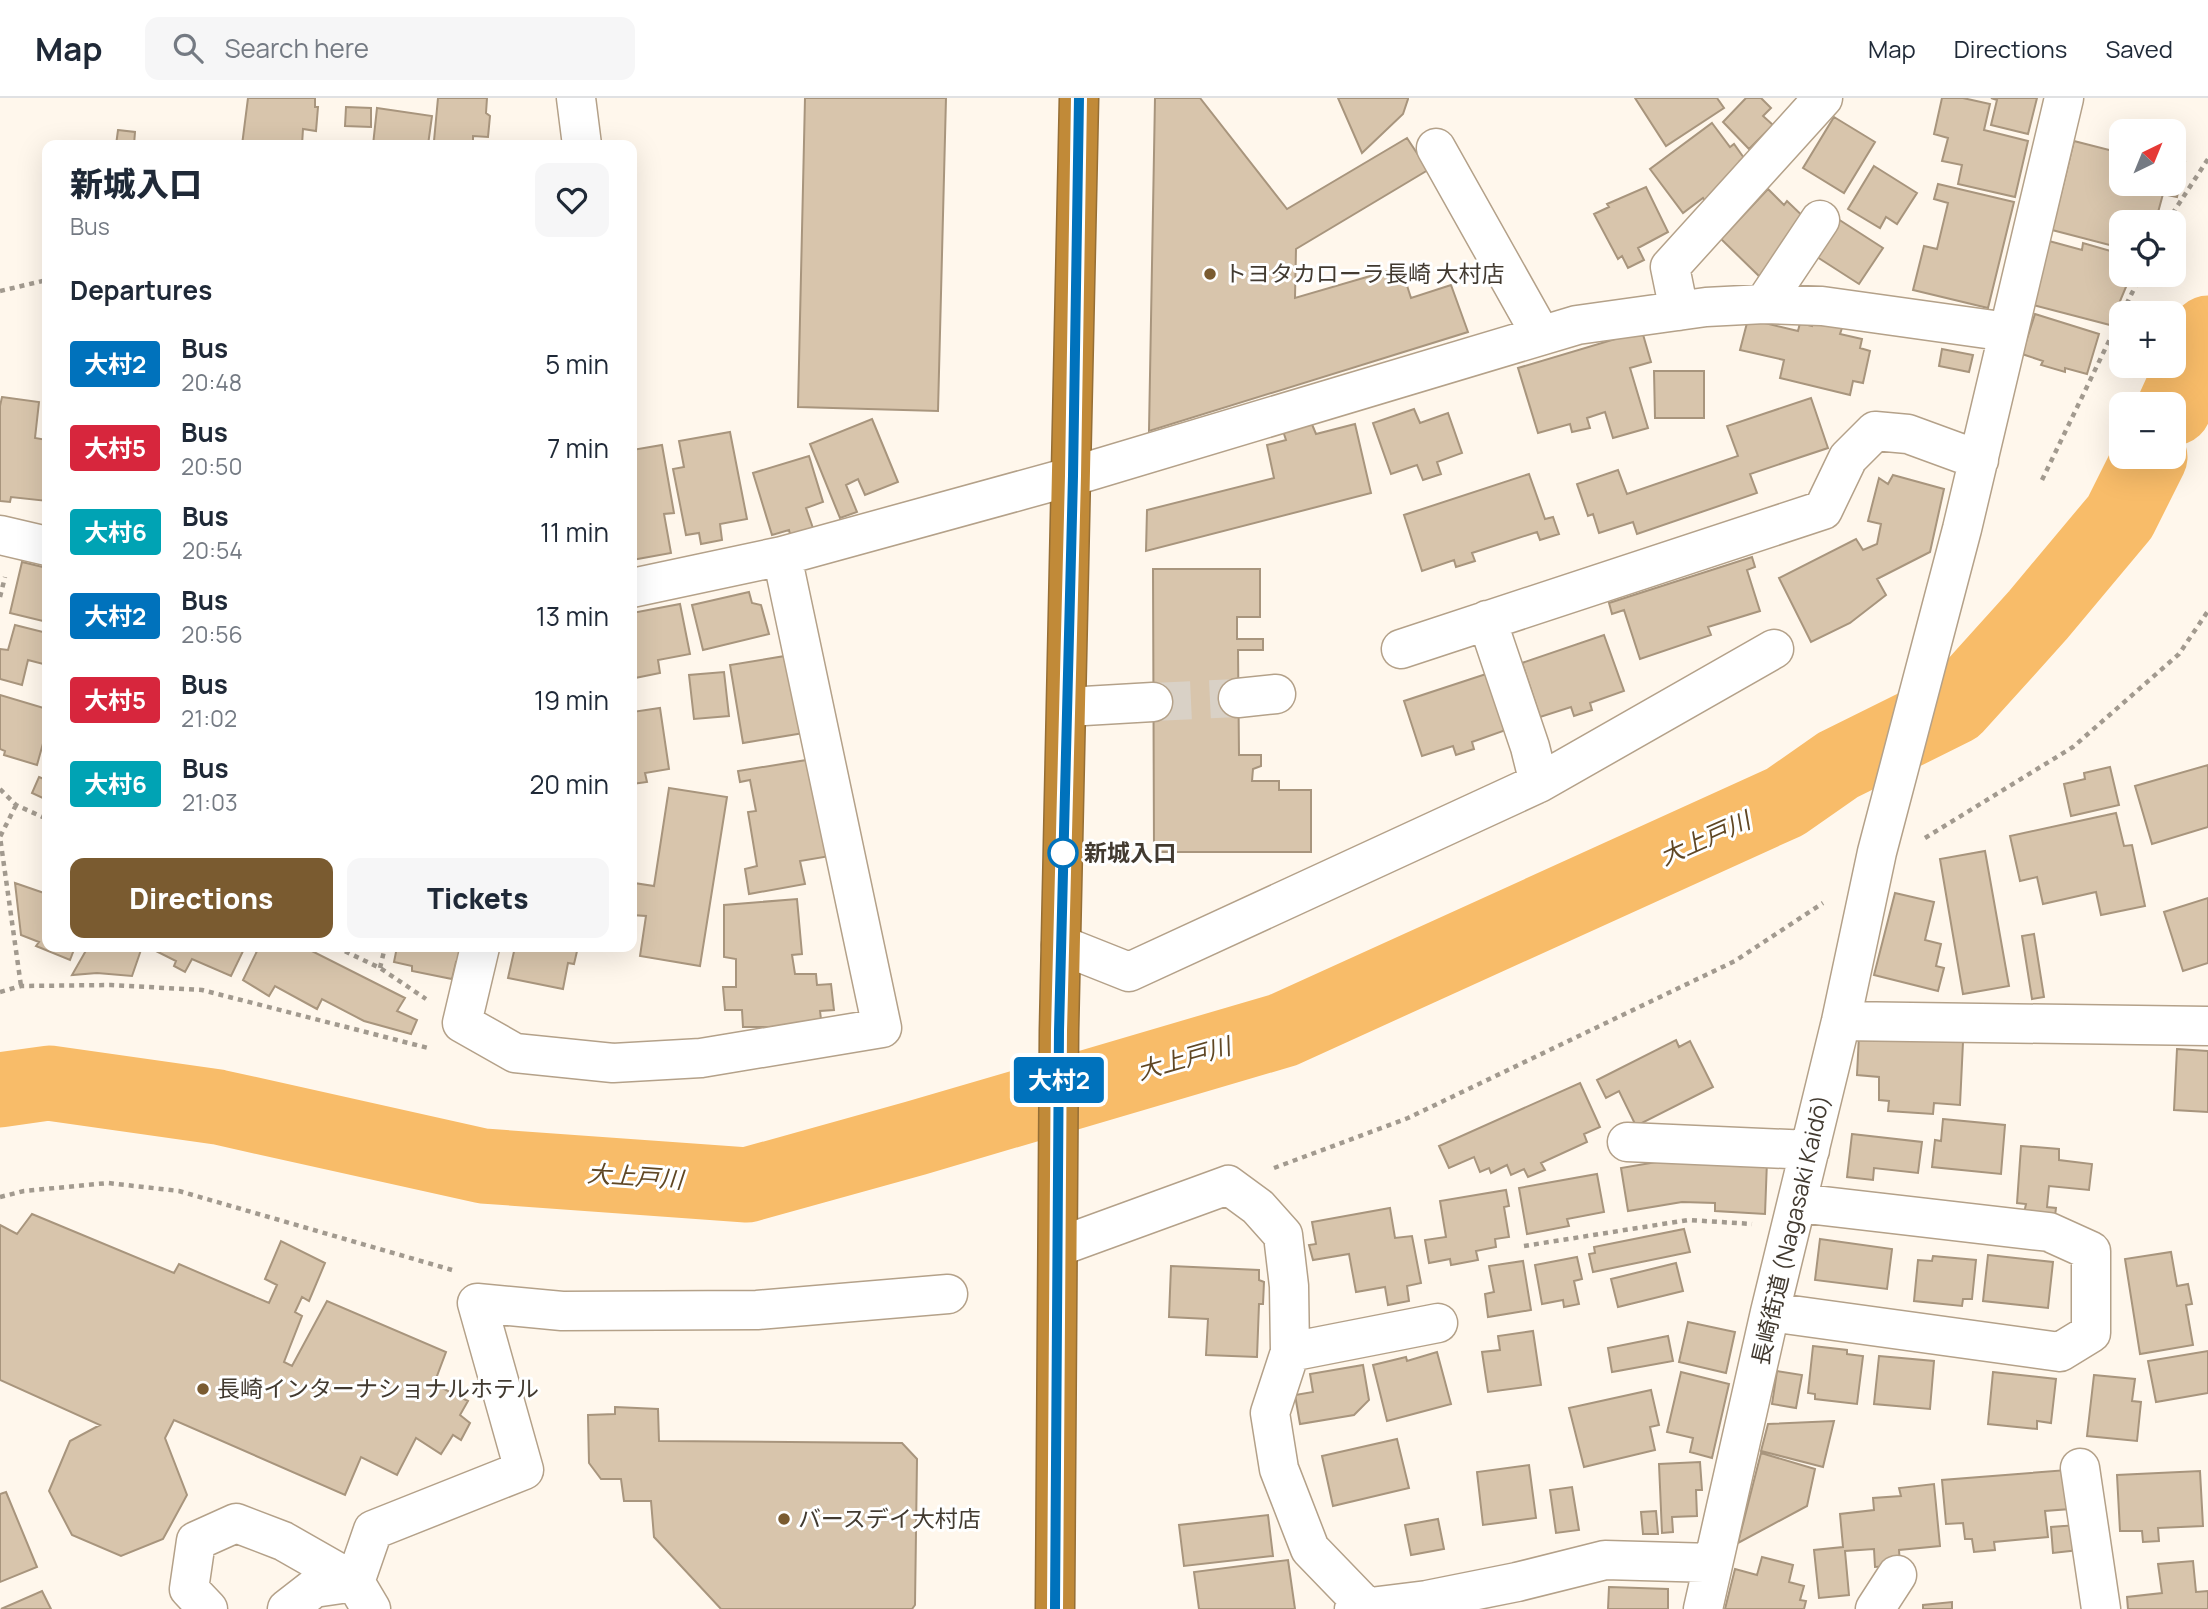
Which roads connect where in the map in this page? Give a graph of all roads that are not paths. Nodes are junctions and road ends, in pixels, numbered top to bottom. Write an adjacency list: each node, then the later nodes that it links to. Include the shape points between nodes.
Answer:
1 (576, 98): 5 (street)
2 (1079, 98): 13 (highway)
3 (2064, 98): 10 (street, 長崎街道 (Nagasaki Kaidō))
4 (1808, 104): 9 (street, via 1670,267)
5 (581, 140)
6 (1436, 148): 11 (street)
7 (1820, 220): 8 (street)
8 (1764, 304): 9 (street); 10 (street, via 1822,306)
9 (1679, 311): 11 (street, via 1577,325)
10 (2008, 332): 12 (street, 長崎街道 (Nagasaki Kaidō))
11 (1541, 335): 13 (street)
12 (1979, 460): 18 (street, via 1908,433 1874,431 1848,458 1824,510); 28 (street, 長崎街道 (Nagasaki Kaidō), via 1875,860)
13 (1073, 476): 16 (street); 24 (highway)
14 (0, 535): 15 (street)
15 (42, 545)
16 (782, 556): 17 (street); 27 (street, via 882,1028 701,1058 613,1063 515,1053 450,1037)
17 (637, 587)
18 (1487, 620): 19 (street); 25 (street)
19 (1401, 649)
20 (1773, 649): 25 (street)
21 (1276, 694): 22 (street)
22 (1238, 698)
23 (1153, 702): 24 (street)
24 (1067, 707): 26 (highway)
25 (1539, 783): 26 (street, via 1129,972)
26 (1061, 945): 33 (highway)
27 (478, 952)
28 (1841, 1021): 29 (street); 31 (street, 長崎街道 (Nagasaki Kaidō))
29 (2208, 1026)
30 (1627, 1142): 31 (street)
31 (1810, 1150): 32 (street, 長崎街道 (Nagasaki Kaidō))
32 (1795, 1214): 35 (street, 長崎街道 (Nagasaki Kaidō)); 35 (street, via 2049,1232 2091,1251 2091,1334 2060,1352)
33 (1058, 1238): 37 (street, via 1237,1181 1283,1235); 45 (highway)
34 (948, 1294): 41 (street, via 757,1310 562,1311 477,1303 524,1470 373,1530)
35 (1770, 1312): 39 (street, 長崎街道 (Nagasaki Kaidō))
36 (1438, 1324): 37 (street)
37 (1290, 1352): 42 (street, via 1270,1413 1279,1469 1310,1549)
38 (2080, 1468): 48 (street)
39 (1713, 1563): 42 (street, via 1605,1560 1517,1582); 46 (street, 長崎街道 (Nagasaki Kaidō))
40 (1897, 1575): 47 (street)
41 (363, 1595): 43 (street, via 282,1541 236,1523 196,1541 189,1589); 44 (street, via 314,1588)
42 (1360, 1608)
43 (208, 1609)
44 (287, 1609)
45 (1055, 1609)
46 (1703, 1609)
47 (1875, 1609)
48 (2101, 1609)

